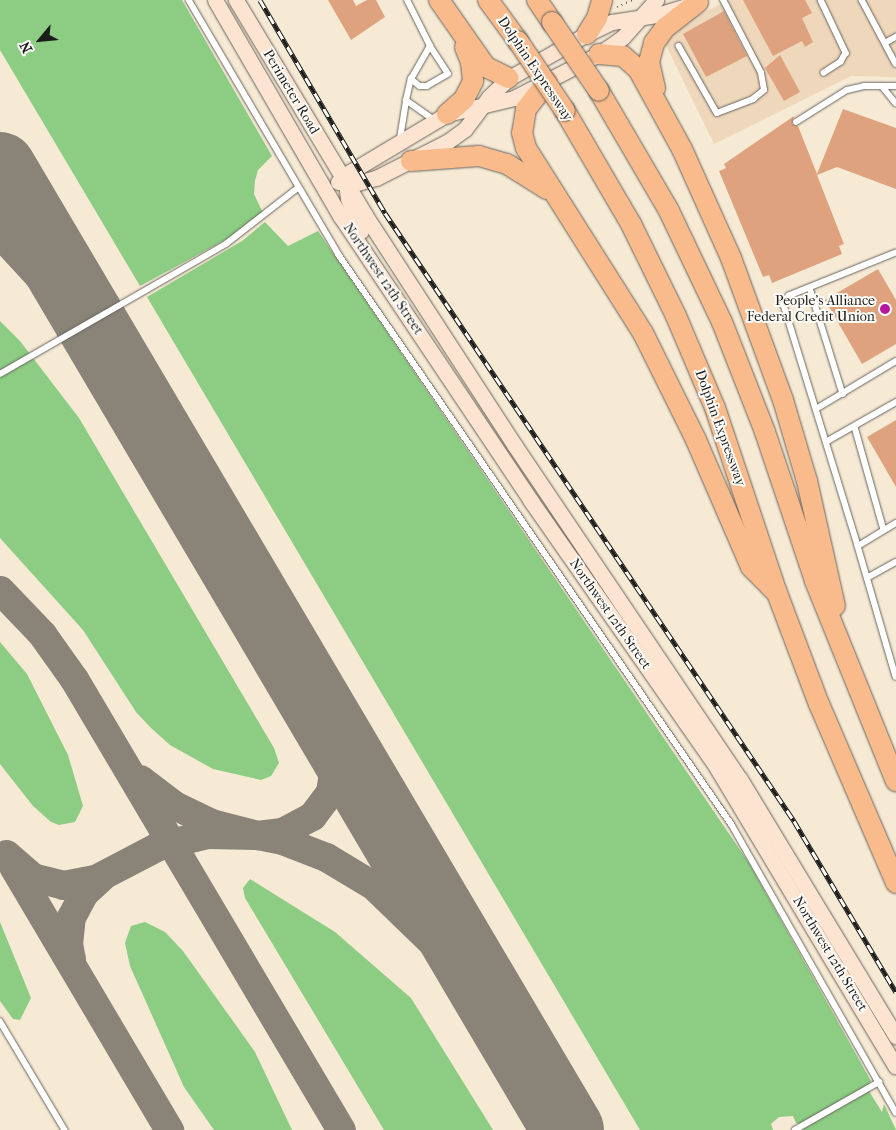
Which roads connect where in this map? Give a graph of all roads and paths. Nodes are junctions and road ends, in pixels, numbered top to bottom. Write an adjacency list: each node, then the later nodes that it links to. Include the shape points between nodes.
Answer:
1 (189, 0): 41 (lane)
2 (215, 0): 38 (main road, Perimeter Road)
3 (236, 0): 40 (main road, Perimeter Road)
4 (407, 0): 20 (lane)
5 (439, 0): 16 (highway)
6 (488, 0): 59 (highway, Dolphin Expressway, bridge, via 565,111 631,224 676,316 715,408)
7 (536, 0): 60 (highway, bridge, via 599,91 669,211 722,322 762,423 814,580)
8 (634, 0): 14 (path)
9 (656, 0): 15 (main road)
10 (723, 0): 21 (lane, via 761,73 764,90 753,99 717,113)
11 (820, 0): 24 (lane, via 846,53 841,62)
12 (862, 0): 19 (lane)
13 (700, 1): 15 (main road); 31 (highway, via 665,28 654,43 650,68)
14 (608, 6): 17 (highway)
15 (638, 18): 17 (main road, via 612,22); 22 (main road, via 623,37)
16 (461, 30): 25 (highway, via 486,67); 34 (highway, via 473,81 464,99)
17 (588, 34): 25 (main road)
18 (896, 37): 19 (lane)
19 (885, 43): 23 (lane)
20 (430, 46): 26 (lane); 26 (lane, via 448,74 427,86)
21 (679, 46)
22 (599, 54): 27 (main road); 31 (highway, via 629,59)
23 (896, 64)
24 (824, 73)
25 (509, 78): 33 (main road)
26 (411, 80): 30 (lane)
27 (548, 81): 33 (main road, via 514,98); 42 (highway, via 526,109 522,133 531,158)
28 (882, 86): 29 (lane); 32 (lane); 35 (lane, via 847,90)
29 (896, 86)
30 (406, 100): 34 (lane); 36 (lane)
31 (659, 102): 60 (highway, via 731,258 777,377 807,481)
32 (896, 103)
33 (482, 105): 34 (main road); 37 (main road, via 457,135)
34 (441, 117): 36 (main road)
35 (796, 122)
36 (400, 142): 40 (main road, via 350,172)
37 (411, 161): 39 (main road); 42 (highway, via 463,155 492,159 522,171)
38 (313, 169): 40 (main road, via 331,180); 46 (main road, Northwest 12th Street)
39 (376, 178): 40 (main road); 43 (main road, via 367,190)
40 (346, 184): 43 (main road, Northwest 12th Street); 46 (main road, via 353,218 393,280)
41 (298, 188): 48 (lane, via 226,244); 67 (lane, via 354,278 732,826)
42 (560, 199): 59 (highway, via 648,342 700,448 751,567)
43 (365, 215): 65 (main road, Northwest 12th Street, via 515,446 740,779)
44 (896, 253): 45 (lane)
45 (810, 288): 49 (lane); 51 (lane, via 790,296 784,305)
46 (405, 313): 66 (main road, Northwest 12th Street, via 717,768)
47 (896, 361): 49 (lane)
48 (0, 374)
49 (843, 394): 51 (lane)
50 (896, 402): 52 (lane)
51 (816, 409): 53 (lane)
52 (855, 427): 53 (lane); 55 (lane)
53 (826, 442): 56 (lane)
54 (896, 523): 55 (lane)
55 (884, 530): 56 (lane)
56 (858, 546): 58 (lane)
57 (896, 564): 58 (lane)
58 (867, 578): 61 (lane)
59 (777, 593): 63 (highway, Dolphin Expressway, via 839,755)
60 (849, 666): 62 (highway)
61 (896, 677)
62 (896, 781)
63 (896, 884)
64 (0, 1021): 69 (lane)
65 (896, 1037)
66 (896, 1067)
67 (879, 1082): 68 (lane); 70 (lane)
68 (896, 1112)
69 (65, 1130)
70 (795, 1130)

